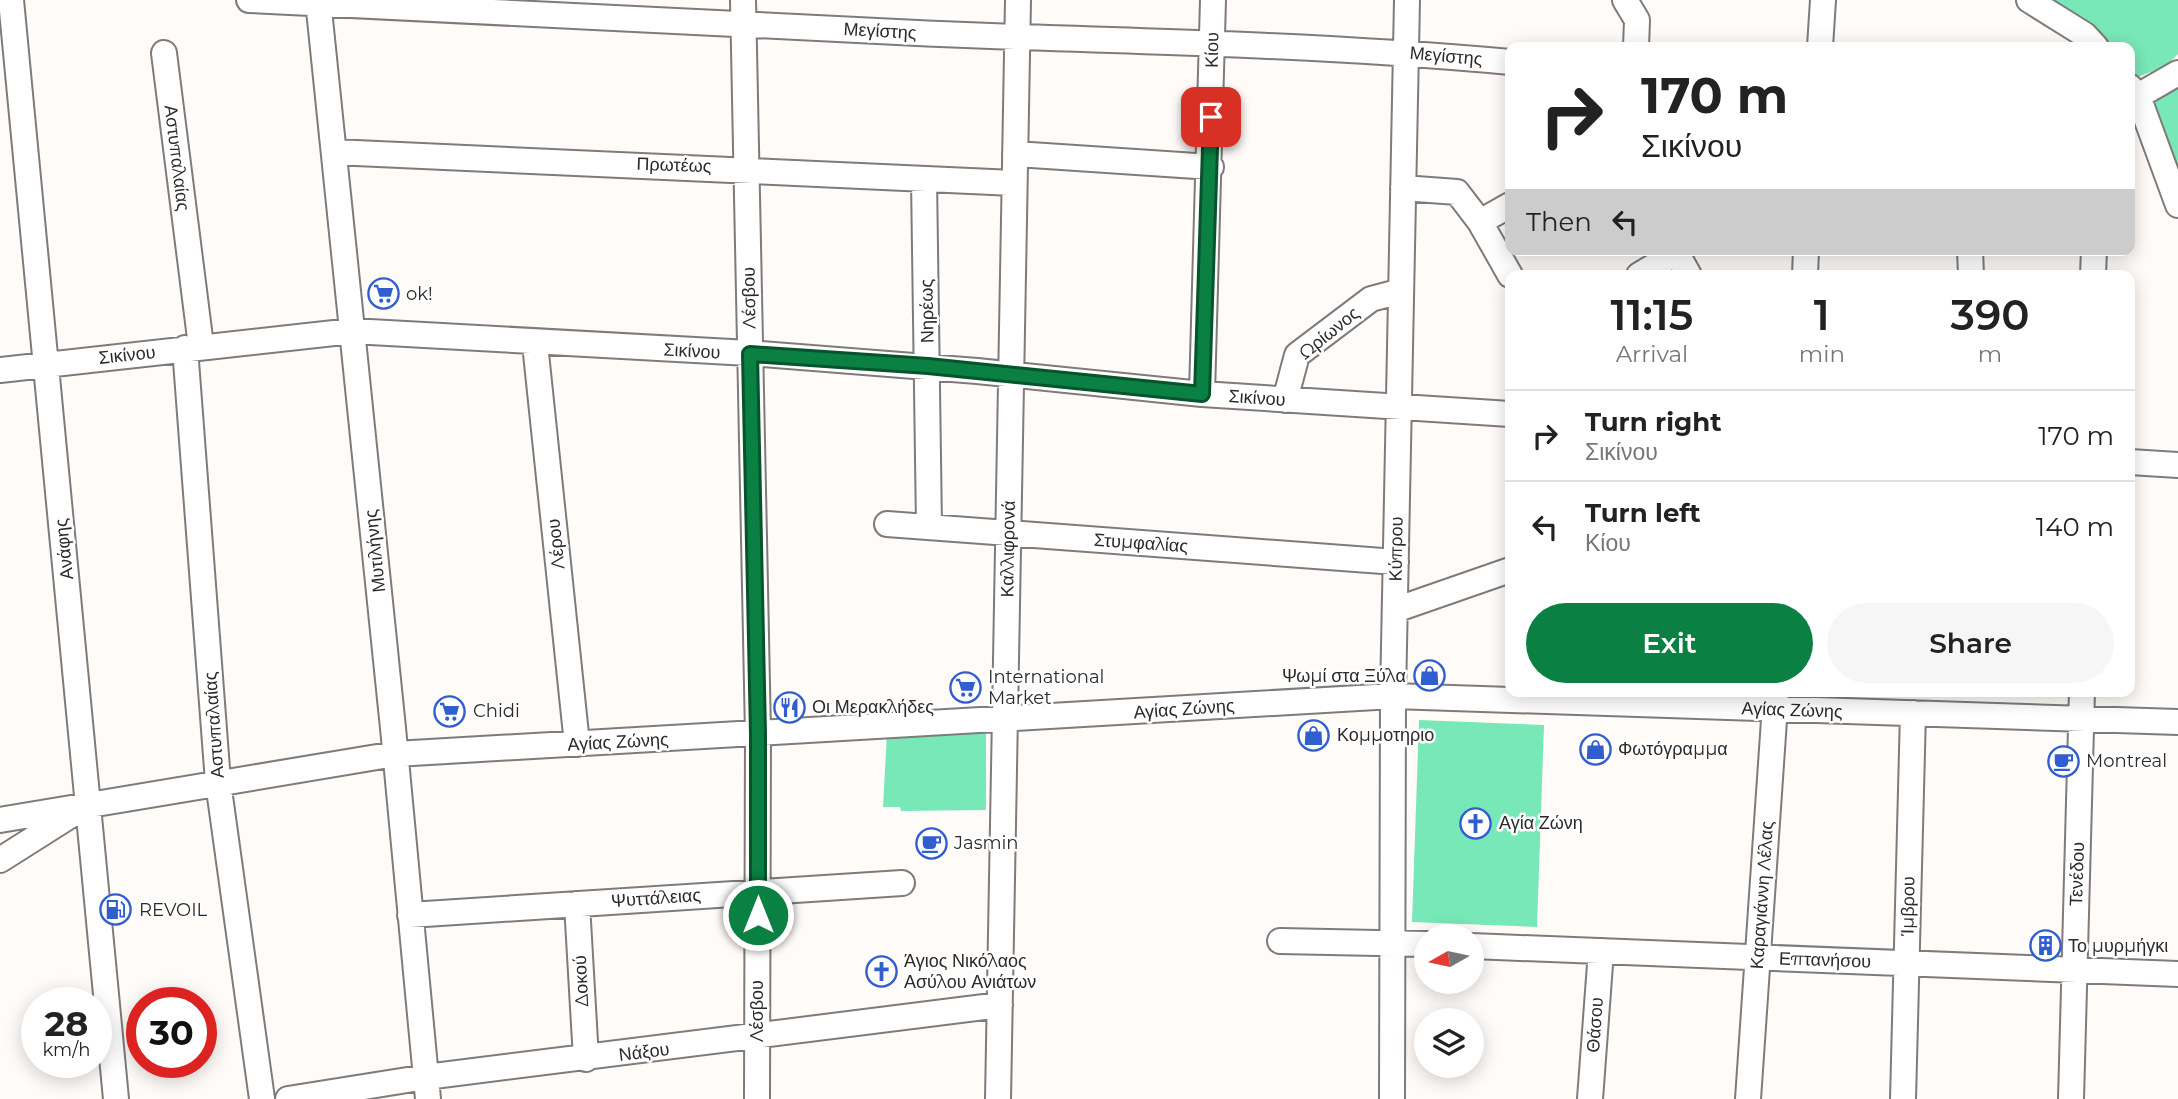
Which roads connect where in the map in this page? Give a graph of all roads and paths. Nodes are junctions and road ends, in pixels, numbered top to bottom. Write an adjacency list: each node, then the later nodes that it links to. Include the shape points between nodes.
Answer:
1 (11, 0): 41 (street, Ανάφης)
2 (249, 0): 9 (street, Μεγίστης)
3 (1018, 0): 12 (street, Καλλιφρονά)
4 (1213, 0): 16 (street, Κίου)
5 (1407, 0): 17 (street, Κύπρου)
6 (1625, 0): 13 (street, via 1637,20)
7 (1824, 0): 14 (street)
8 (2029, 0): 15 (street)
9 (318, 2): 10 (street, Μεγίστης); 23 (street, Μυτιλήνης)
10 (484, 6): 11 (street, Μεγίστης)
11 (743, 12): 12 (street, Μεγίστης); 26 (street, Λέσβου)
12 (1017, 37): 16 (street, Μεγίστης); 24 (street, Καλλιφρονά)
13 (1636, 42)
14 (1820, 42)
15 (2091, 42)
16 (1211, 43): 17 (street, Μεγίστης); 25 (street, Κίου)
17 (1406, 52): 19 (street, Μεγίστης); 29 (street, Κύπρου)
18 (164, 53): 39 (street, Αστυπαλαίας)
19 (1505, 62)
20 (2178, 74): 21 (street)
21 (2135, 92)
22 (2135, 100): 30 (street)
23 (334, 152): 26 (street, Πρωτέως); 37 (street, Μυτιλήνης)
24 (1015, 154): 25 (street); 28 (street, Καλλιφρονά)
25 (1211, 167): 45 (street, Κίου)
26 (747, 168): 27 (street, Πρωτέως); 40 (street, Λέσβου)
27 (923, 179): 28 (street, Πρωτέως); 42 (street, Νηρέως)
28 (1014, 183): 44 (street, Καλλιφρονά)
29 (1403, 188): 32 (street, via 1457,192); 36 (street, Κύπρου)
30 (2178, 205)
31 (1505, 208): 32 (street)
32 (1480, 222): 34 (street)
33 (1668, 256): 35 (street)
34 (1507, 270)
35 (1647, 270)
36 (1401, 291): 46 (street, Ωρίωνος, via 1371,299 1297,355); 47 (street, Κύπρου)
37 (352, 331): 38 (street, Σικίνου); 39 (street, Σικίνου); 66 (street, Μυτιλήνης)
38 (535, 344): 40 (street, Σικίνου); 65 (street, Λέρου)
39 (193, 347): 41 (street, Σικίνου); 67 (street, Αστυπαλαίας)
40 (750, 354): 42 (street, Σικίνου); 64 (street, Λέσβου)
41 (46, 364): 43 (street, Σικίνου); 68 (street, Ανάφης)
42 (928, 366): 44 (street, Σικίνου); 52 (street, Νηρέως)
43 (0, 370)
44 (1011, 375): 45 (street, Σικίνου); 53 (street, Καλλιφρονά)
45 (1202, 394): 46 (street, Σικίνου)
46 (1285, 400): 47 (street, Σικίνου)
47 (1399, 405): 48 (street, Σικίνου); 54 (street, Κύπρου)
48 (1505, 414)
49 (2135, 462): 50 (street)
50 (2178, 465)
51 (887, 524): 52 (street, Στυμφαλίας)
52 (929, 527): 53 (street, Στυμφαλίας)
53 (1008, 533): 54 (street, Στυμφαλίας); 62 (street, Καλλιφρονά)
54 (1396, 562): 56 (street, Κύπρου)
55 (1505, 572): 56 (street)
56 (1395, 610): 57 (street, Κύπρου)
57 (1393, 696): 59 (street, Αγίας Ζώνης); 62 (street, Αγίας Ζώνης); 76 (street, Κύπρου)
58 (2082, 697): 61 (street, Τενέδου)
59 (1775, 701): 60 (street, Αγίας Ζώνης); 80 (street, Καραγιάννη Λέλας)
60 (1913, 713): 61 (street, Αγίας Ζώνης); 81 (street, Ίμβρου)
61 (2081, 719): 63 (street, Αγίας Ζώνης); 82 (street, Τενέδου)
62 (1005, 720): 64 (street, Αγίας Ζώνης); 84 (street, Καλλιφρονά)
63 (2178, 722)
64 (758, 734): 65 (street, Αγίας Ζώνης); 72 (street, Λέσβου)
65 (576, 744): 66 (street, Αγίας Ζώνης)
66 (395, 754): 67 (street, Αγίας Ζώνης); 74 (street, Μυτιλήνης)
67 (218, 782): 68 (street, Αγίας Ζώνης); 89 (street, Αστυπαλαίας)
68 (88, 804): 69 (street); 70 (street, Αγίας Ζώνης); 88 (street, Ανάφης)
69 (0, 820)
70 (0, 860)
71 (902, 883): 72 (street, Ψυττάλειας)
72 (758, 891): 73 (street, Ψυττάλειας); 85 (street, Λέσβου)
73 (577, 904): 74 (street, Ψυττάλειας); 86 (street, Δοκού)
74 (410, 915): 87 (street, Μυτιλήνης)
75 (1280, 941): 76 (street)
76 (1392, 942): 77 (street); 93 (street, Κύπρου)
77 (1414, 943)
78 (1484, 946): 79 (street, Επτανήσου)
79 (1601, 951): 80 (street, Επτανήσου); 94 (street, Θάσου)
80 (1758, 957): 81 (street, Επτανήσου); 95 (street, Καραγιάννη Λέλας)
81 (1906, 963): 82 (street, Επτανήσου); 96 (street, Ίμβρου)
82 (2074, 970): 83 (street, Επτανήσου); 97 (street, Τενέδου)
83 (2178, 974)
84 (1000, 1004): 85 (street, Νάξου); 92 (street, Καλλιφρονά)
85 (757, 1037): 86 (street, Νάξου); 91 (street, Λέσβου)
86 (586, 1059): 87 (street, Νάξου)
87 (427, 1088): 90 (street, Νάξου)
88 (116, 1099)
89 (262, 1099)
90 (288, 1099)
91 (757, 1099)
92 (998, 1099)
93 (1392, 1099)
94 (1590, 1099)
95 (1748, 1099)
96 (1903, 1099)
97 (2071, 1099)

